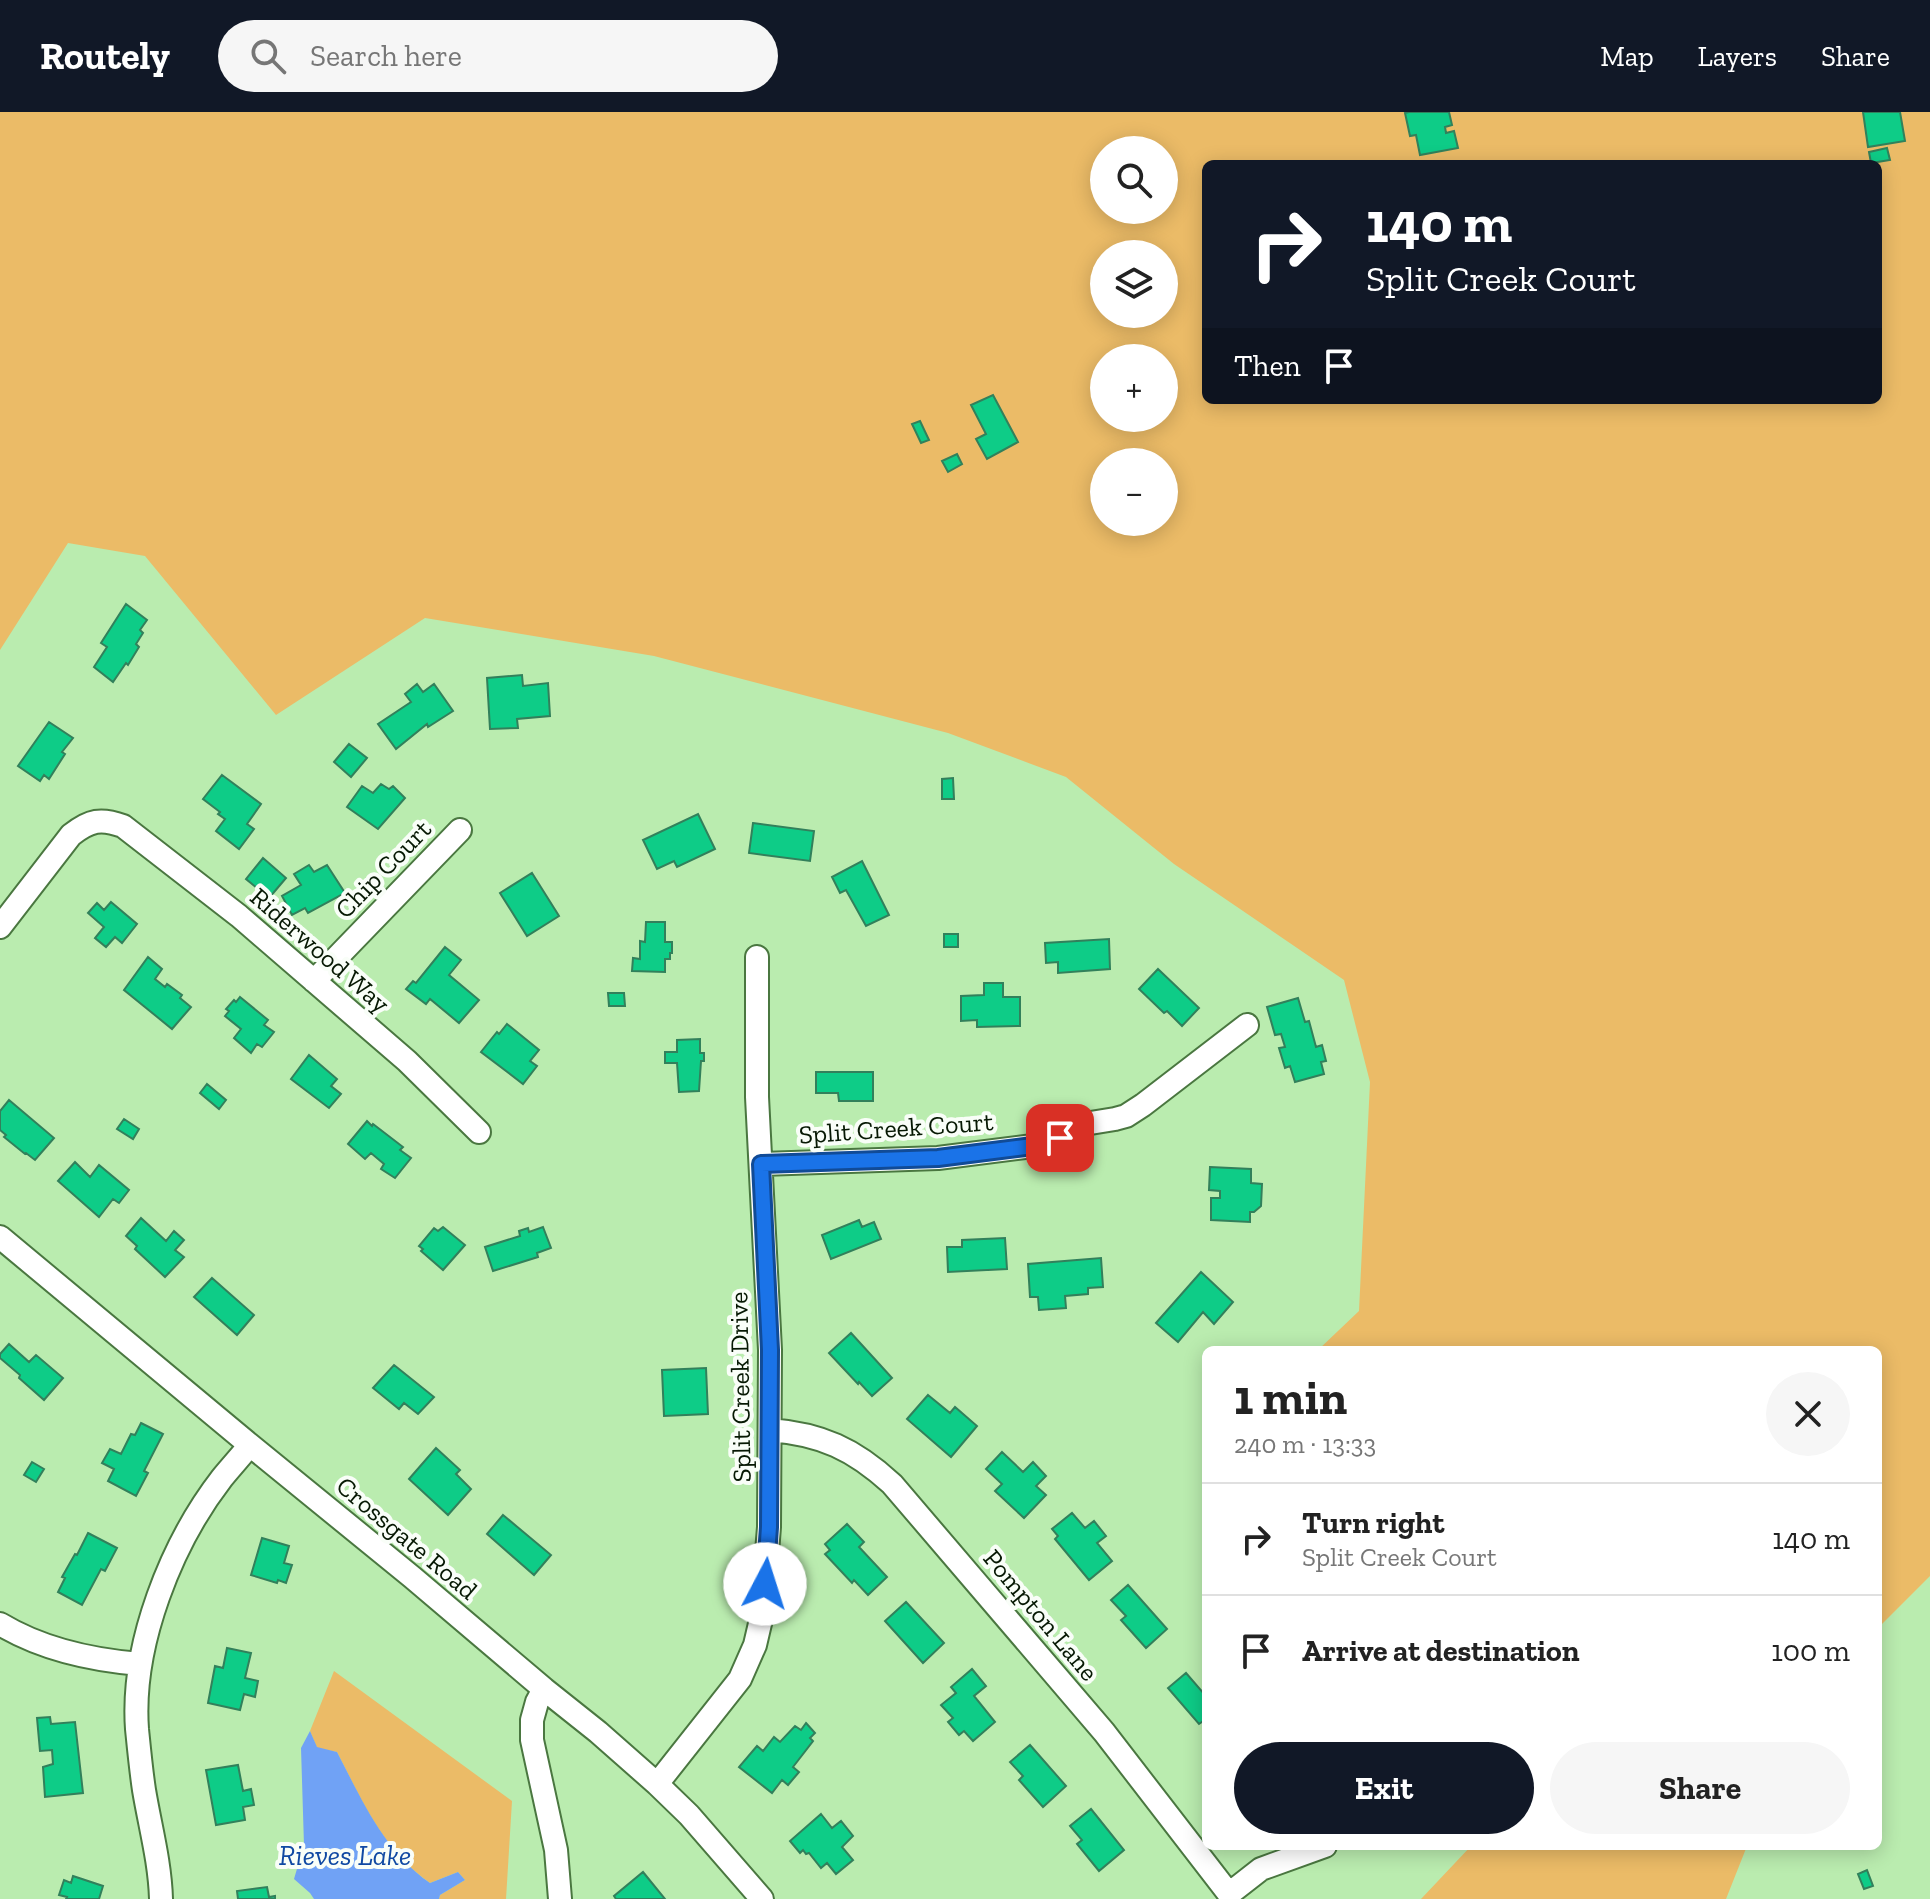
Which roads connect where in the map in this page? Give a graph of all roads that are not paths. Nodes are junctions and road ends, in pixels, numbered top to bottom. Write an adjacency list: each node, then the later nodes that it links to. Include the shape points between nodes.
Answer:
1 (460, 830): 4 (street, Chip Court)
2 (0, 927): 4 (street, Riderwood Way, via 71,835 96,821 114,822 239,916)
3 (757, 957): 7 (street, Split Creek Drive)
4 (314, 981): 6 (street, Riderwood Way)
5 (1247, 1025): 7 (street, Split Creek Court, via 1126,1116 1078,1125 1041,1145 938,1158)
6 (479, 1132)
7 (761, 1164): 9 (street, Split Creek Drive)
8 (0, 1237): 10 (street, Crossgate Road)
9 (770, 1430): 14 (street, Split Creek Drive, via 768,1552 755,1645 740,1679); 15 (street, Pompton Lane, via 793,1431 847,1449 892,1484 1104,1732 1229,1894 1261,1869)
10 (250, 1445): 12 (street, via 180,1546 155,1606); 13 (street, Crossgate Road)
11 (0, 1624): 12 (street, via 68,1653)
12 (140, 1664): 16 (street, via 137,1727)
13 (544, 1689): 14 (street, Crossgate Road); 17 (street, via 532,1720 532,1740 556,1850)
14 (657, 1784): 18 (street, Crossgate Road)
15 (1314, 1850)
16 (161, 1899)
17 (560, 1899)
18 (762, 1899)

